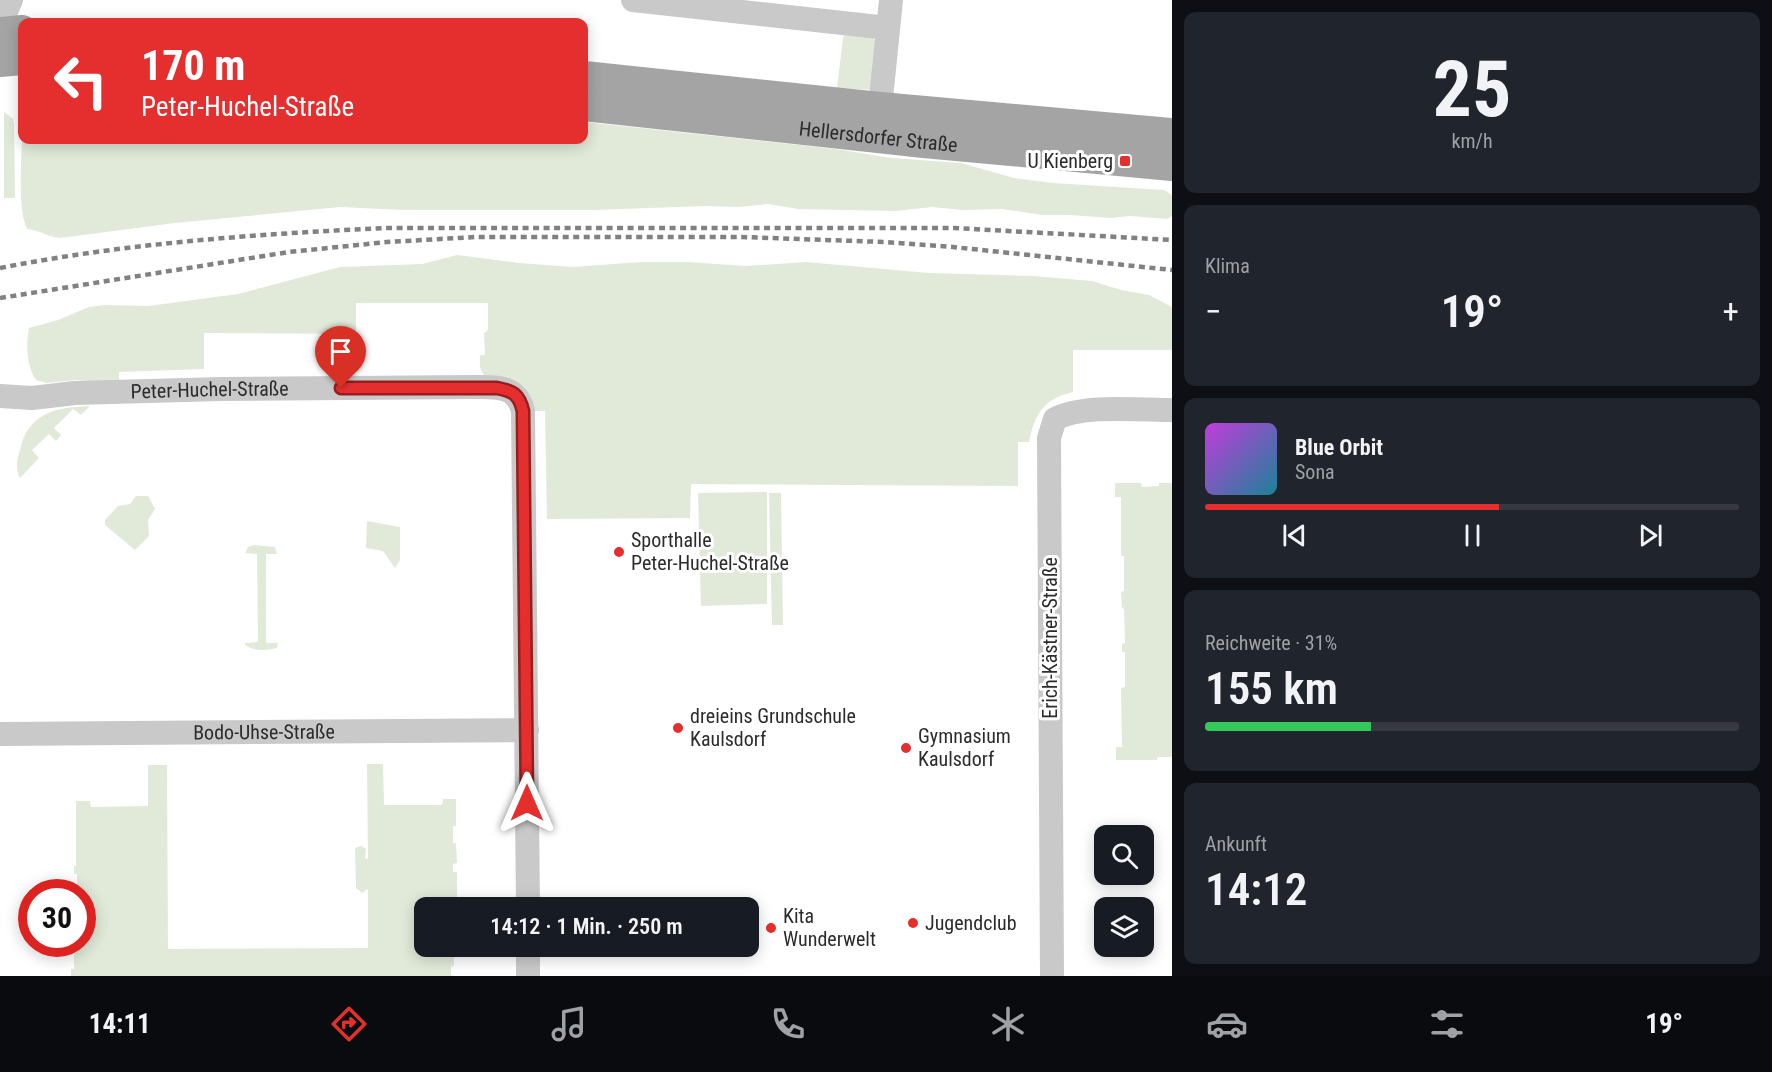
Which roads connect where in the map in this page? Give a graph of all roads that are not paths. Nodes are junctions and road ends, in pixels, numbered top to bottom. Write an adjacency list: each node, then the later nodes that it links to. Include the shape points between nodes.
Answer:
1 (11, 0): 4 (street)
2 (633, 0): 5 (street)
3 (891, 0): 5 (street)
4 (0, 25)
5 (888, 28): 12 (street)
6 (18, 31): 7 (main road)
7 (0, 33)
8 (18, 59): 9 (main road)
9 (0, 61)
10 (588, 78): 12 (main road, Hellersdorfer Straße)
11 (588, 105): 12 (main road, Hellersdorfer Straße)
12 (879, 122): 13 (main road, Hellersdorfer Straße); 14 (main road, Hellersdorfer Straße)
13 (1172, 134)
14 (1172, 165)
15 (0, 396): 17 (street, Peter-Huchel-Straße, via 230,389 475,387 510,391 520,400 523,411)
16 (1172, 410): 22 (street, Erich-Kästner-Straße, via 1066,414 1055,419 1049,438)
17 (527, 730): 18 (street, Bodo-Uhse-Straße); 19 (street, Peter-Huchel-Straße)
18 (0, 734)
19 (528, 897)
20 (528, 957): 21 (street)
21 (528, 976)
22 (1052, 976)

